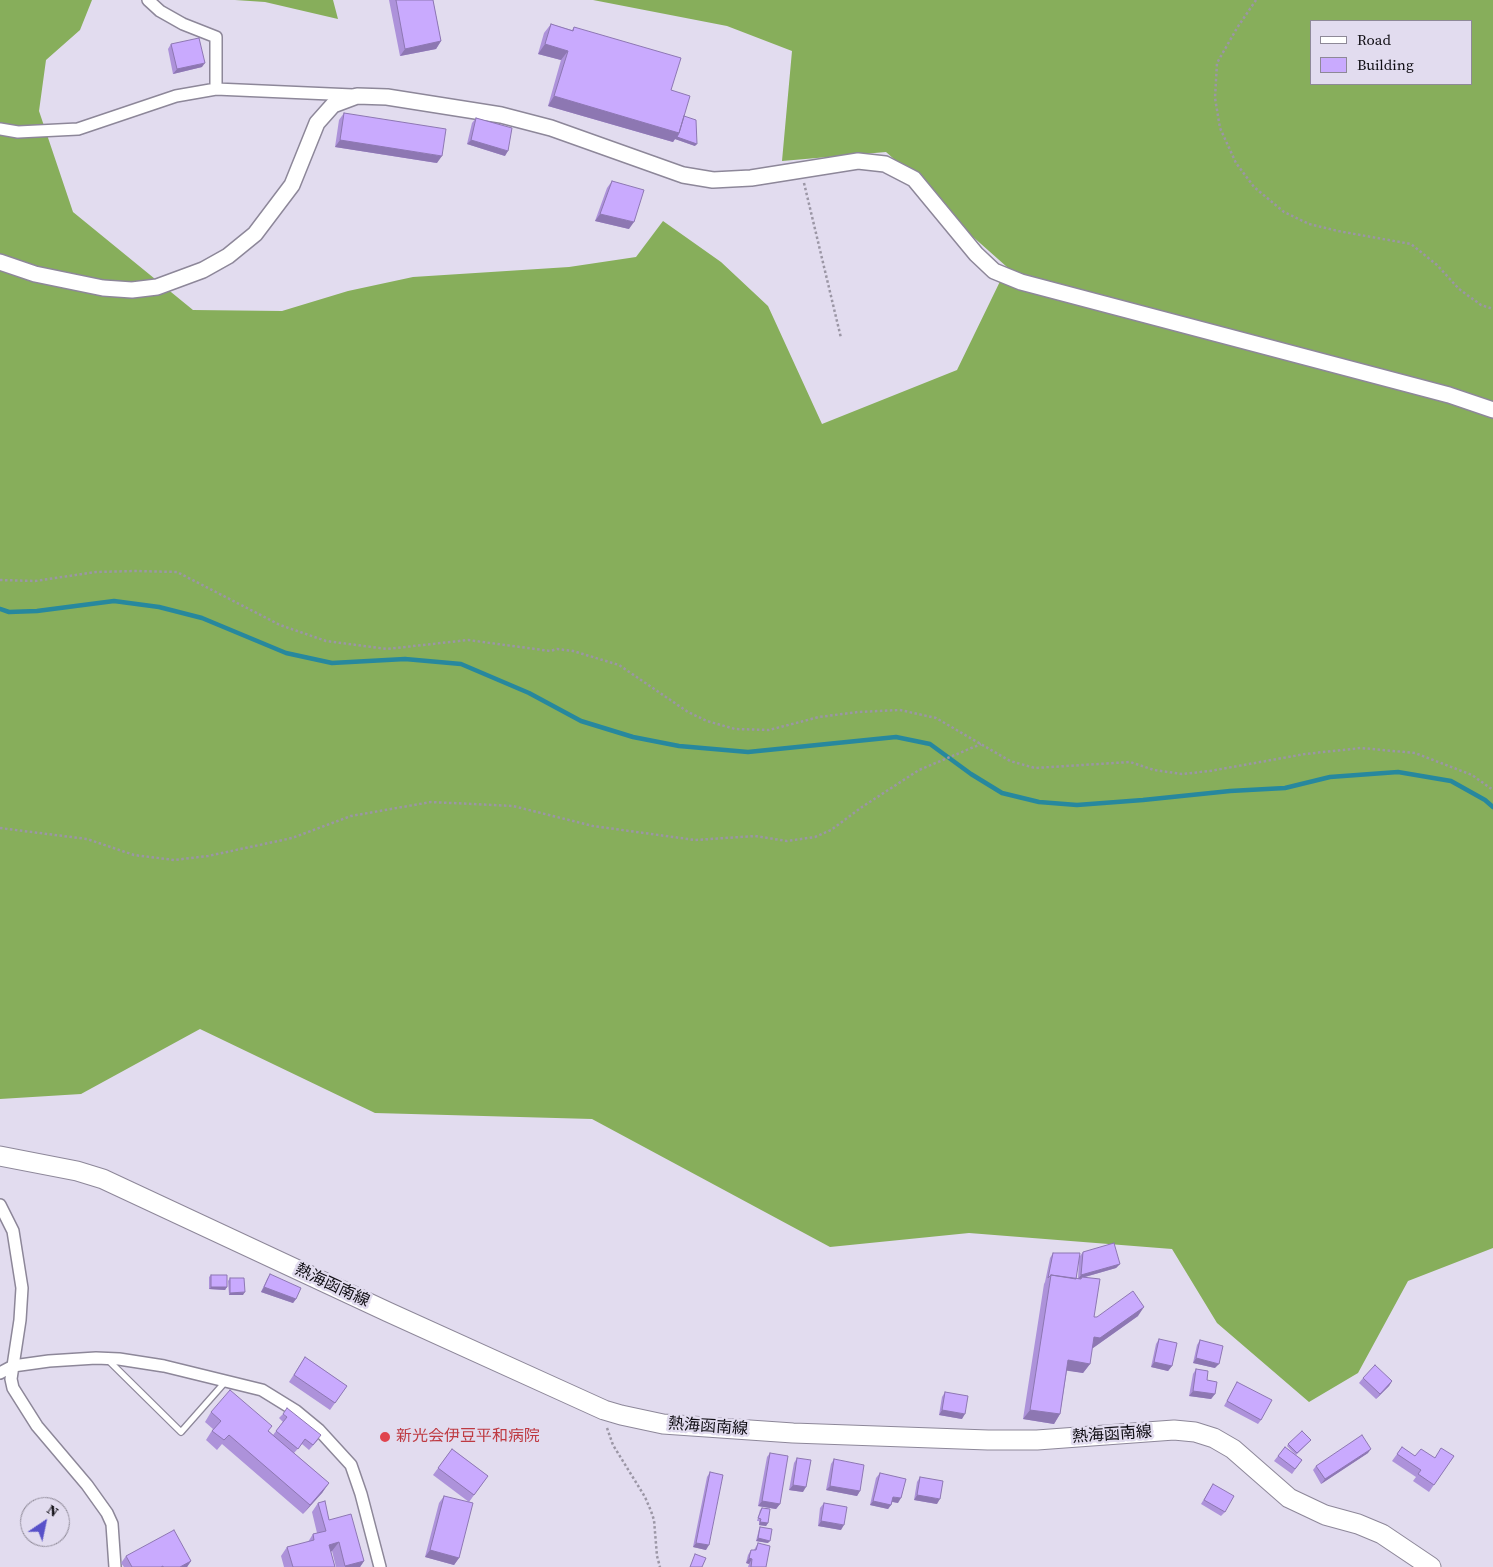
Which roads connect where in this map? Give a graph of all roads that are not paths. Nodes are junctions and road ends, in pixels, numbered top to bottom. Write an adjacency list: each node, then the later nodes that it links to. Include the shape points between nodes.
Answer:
1 (148, 0): 2 (street, via 183,24 216,37)
2 (216, 89): 3 (street); 4 (street, via 176,96 78,129 18,132)
3 (357, 96): 5 (street, via 333,105 317,123 292,185 256,234 203,270 157,287 132,290 103,288 35,274); 6 (street, via 387,97 501,115 551,128 683,175 713,180 751,178 858,161 885,164 914,179 994,271 1021,282)
4 (0, 129)
5 (0, 262)
6 (1493, 410)
7 (0, 1156): 15 (main road, 熱海函南線, via 103,1179 620,1415 663,1424 803,1434 979,1440 1037,1440 1174,1430 1195,1432 1233,1449 1289,1498 1325,1515 1382,1534)
8 (0, 1205): 10 (street, via 13,1231 22,1288)
9 (107, 1358): 10 (street); 12 (street, via 140,1361); 12 (lane, via 181,1432)
10 (13, 1366): 11 (street); 13 (street, via 11,1383 21,1402 107,1512 112,1524)
11 (0, 1374)
12 (226, 1381): 14 (street, via 262,1390 279,1400 342,1454 351,1465 361,1494)
13 (115, 1567)
14 (380, 1567)
15 (1431, 1567)

